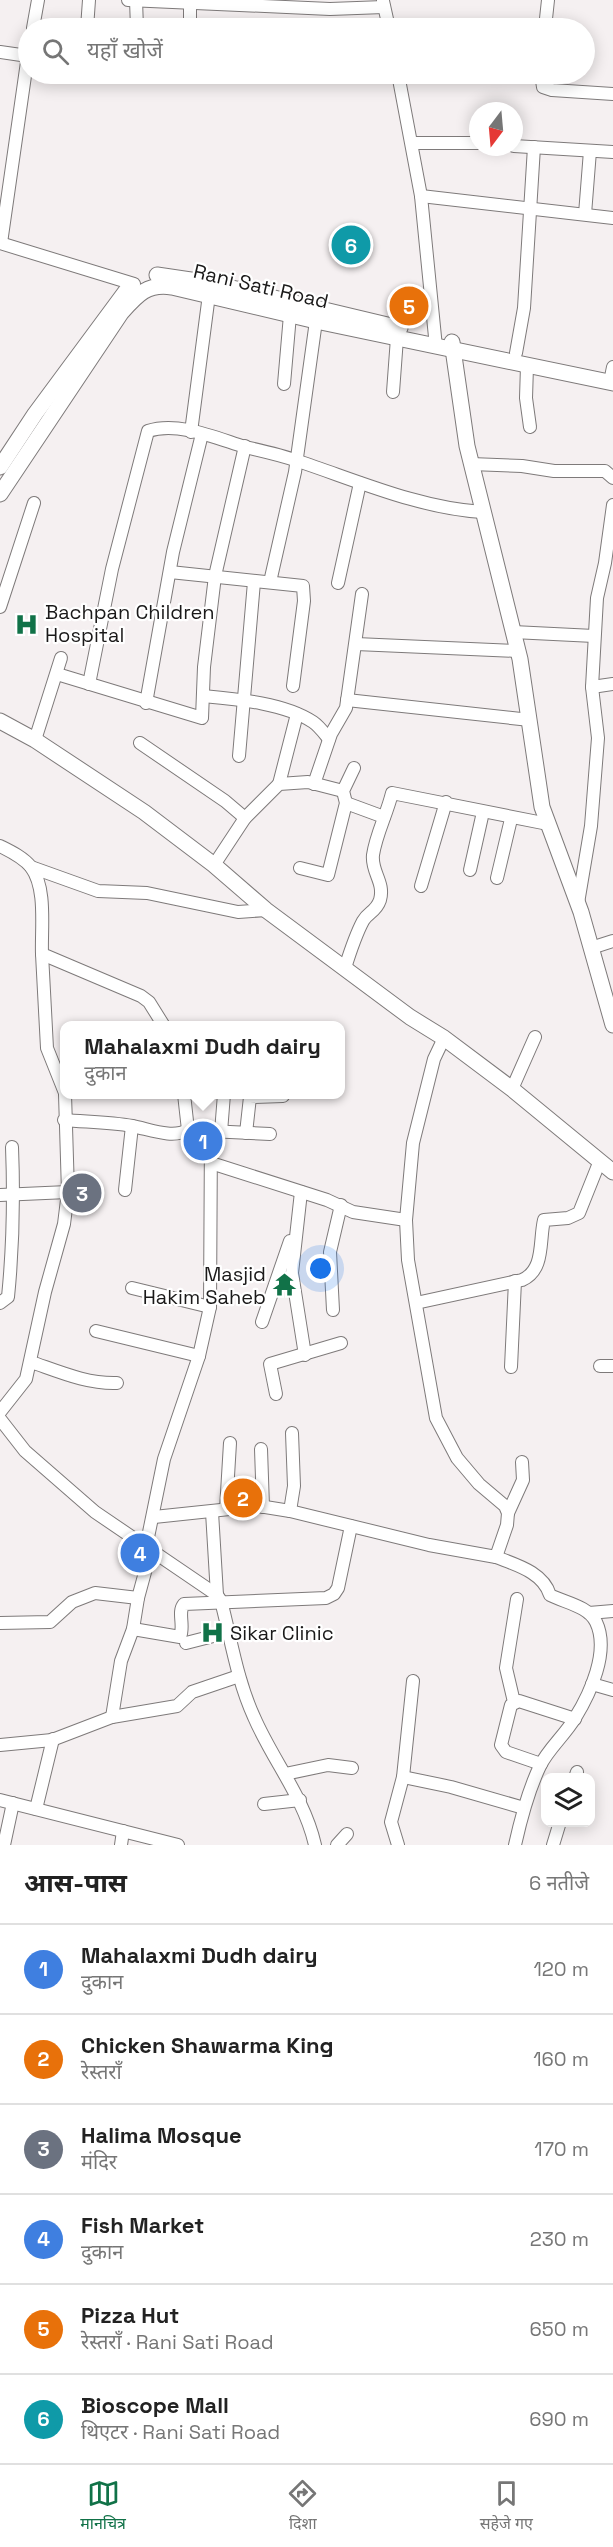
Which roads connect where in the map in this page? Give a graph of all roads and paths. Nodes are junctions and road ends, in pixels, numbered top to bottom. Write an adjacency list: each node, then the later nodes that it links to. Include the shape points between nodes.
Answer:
1 (38, 0): 9 (street)
2 (89, 0): 10 (street)
3 (128, 0): 4 (street)
4 (136, 0): 6 (street); 11 (street)
5 (548, 0): 14 (street)
6 (182, 2): 7 (street); 12 (street)
7 (214, 2): 8 (street, via 330,9)
8 (384, 3): 13 (street)
9 (35, 18)
10 (88, 18)
11 (136, 18)
12 (187, 18)
13 (387, 18)
14 (546, 18)
15 (0, 52): 16 (street)
16 (18, 55)
17 (24, 84): 31 (street)
18 (400, 84): 21 (street)
19 (543, 84): 20 (street, via 552,90)
20 (613, 94)
21 (412, 143): 22 (street); 27 (street)
22 (469, 143)
23 (523, 146): 24 (street)
24 (534, 147): 25 (street); 28 (street)
25 (590, 151): 26 (street); 29 (street)
26 (613, 152)
27 (421, 196): 28 (street); 38 (street)
28 (529, 208): 29 (street); 40 (street, via 524,308)
29 (585, 214): 30 (street)
30 (613, 218)
31 (0, 243): 32 (street)
32 (134, 284): 33 (street, via 160,275); 34 (street)
33 (210, 289): 34 (street, Rani Sati Road, via 150,287); 35 (street, Rani Sati Road); 38 (street); 46 (street)
34 (117, 310): 50 (street, via 35,414); 53 (street, Rani Sati Road)
35 (290, 315): 36 (street, Rani Sati Road); 43 (street)
36 (316, 321): 37 (street, Rani Sati Road); 48 (street)
37 (397, 338): 38 (street, Rani Sati Road); 44 (street)
38 (435, 341): 39 (street)
39 (453, 345): 40 (street); 41 (street); 49 (street)
40 (516, 353): 42 (street)
41 (527, 366): 42 (street); 45 (street)
42 (612, 376)
43 (284, 384)
44 (393, 392)
45 (530, 427)
46 (197, 433): 47 (street); 58 (street); 71 (street, via 158,428 148,431 143,441)
47 (245, 446): 48 (street); 59 (street)
48 (296, 460): 52 (street); 61 (street)
49 (471, 464): 51 (street, via 605,471); 56 (street)
50 (0, 467)
51 (613, 478)
52 (360, 483): 56 (street, via 453,510); 62 (street)
53 (0, 494)
54 (34, 503): 64 (street)
55 (613, 505): 57 (street)
56 (482, 512): 65 (street)
57 (609, 563): 66 (street, via 597,598)
58 (170, 572): 59 (street); 78 (street)
59 (215, 578): 60 (street); 75 (street)
60 (254, 582): 61 (street); 76 (street)
61 (270, 582): 73 (street, via 305,589)
62 (338, 583)
63 (362, 594): 67 (street)
64 (0, 607)
65 (513, 632): 66 (street); 68 (street)
66 (594, 636): 74 (street)
67 (356, 644): 68 (street); 77 (street)
68 (518, 651): 80 (street)
69 (61, 658): 70 (street)
70 (57, 674): 71 (street); 83 (street)
71 (89, 684): 78 (street)
72 (613, 684): 74 (street)
73 (292, 686)
74 (592, 687): 103 (street, via 598,738 591,826)
75 (203, 696): 76 (street); 78 (street, via 202,718)
76 (244, 700): 79 (street); 85 (street)
77 (347, 700): 80 (street); 82 (street)
78 (146, 703)
79 (297, 714): 82 (street, via 314,723); 87 (street)
80 (530, 720): 95 (street, via 542,807)
81 (0, 721): 83 (street)
82 (329, 739): 88 (street)
83 (35, 740): 97 (street, via 144,812)
84 (140, 743): 93 (street)
85 (238, 756)
86 (354, 768): 89 (street)
87 (279, 784): 88 (street); 93 (street)
88 (314, 784): 89 (street)
89 (344, 796): 92 (street); 99 (street, via 328,875)
90 (446, 802): 91 (street); 92 (street, via 392,793); 102 (street)
91 (483, 812): 94 (street); 100 (street)
92 (384, 817): 108 (street, via 372,867 381,884 380,898 374,912 365,917)
93 (245, 818): 97 (street)
94 (511, 819): 95 (street); 101 (street)
95 (548, 824): 103 (street)
96 (0, 846): 98 (street)
97 (214, 866): 104 (street)
98 (31, 867): 104 (street, via 98,891 147,893 238,912); 107 (street, via 39,887)
99 (300, 868)
100 (470, 870)
101 (497, 878)
102 (421, 886)
103 (578, 903): 106 (street)
104 (266, 910): 108 (street)
105 (613, 941): 106 (street)
106 (591, 948): 110 (street)
107 (42, 954): 109 (street, via 141,996); 113 (street, via 47,1048)
108 (345, 968): 112 (street)
109 (161, 1021)
110 (613, 1025)
111 (535, 1037): 114 (street)
112 (444, 1038): 114 (street); 135 (street, via 434,1059 413,1143)
113 (60, 1081)
114 (512, 1089): 127 (street)
115 (65, 1099): 119 (street)
116 (184, 1099): 121 (street)
117 (223, 1099): 122 (street)
118 (250, 1099): 123 (street)
119 (64, 1120): 120 (street); 130 (street)
120 (132, 1126): 121 (street, via 153,1132); 129 (street)
121 (188, 1130): 122 (street)
122 (216, 1132): 123 (street); 126 (street)
123 (246, 1133): 124 (street)
124 (270, 1134)
125 (12, 1147): 132 (street)
126 (211, 1163): 131 (street); 141 (street)
127 (599, 1163): 128 (street); 137 (street, via 579,1213 544,1220 538,1266 533,1275)
128 (613, 1173)
129 (126, 1190)
130 (68, 1192): 132 (street); 148 (street, via 64,1224 33,1336)
131 (301, 1192): 134 (street); 136 (street)
132 (14, 1194): 133 (street); 139 (street, via 8,1297)
133 (0, 1195)
134 (341, 1205): 135 (street, via 358,1214); 142 (street, via 330,1252)
135 (406, 1220): 140 (street)
136 (295, 1229): 143 (street); 146 (street, via 292,1285)
137 (515, 1281): 140 (street); 149 (street)
138 (132, 1288): 141 (street)
139 (0, 1303)
140 (416, 1303): 162 (street, via 436,1418 457,1458)
141 (210, 1307): 147 (street)
142 (333, 1310)
143 (262, 1322)
144 (96, 1331): 147 (street)
145 (341, 1343): 146 (street)
146 (305, 1355): 151 (street, via 268,1365)
147 (199, 1356): 163 (street, via 172,1431)
148 (31, 1362): 150 (street, via 99,1384); 152 (street, via 26,1378)
149 (511, 1367)
150 (117, 1383)
151 (276, 1394)
152 (0, 1412)
153 (0, 1419): 165 (street, via 25,1451 95,1512)
154 (292, 1433): 160 (street, via 294,1486)
155 (230, 1443): 159 (street)
156 (261, 1449): 158 (street)
157 (522, 1462): 162 (street, via 523,1480)
158 (263, 1507): 159 (street); 160 (street)
159 (226, 1509): 161 (street)
160 (290, 1511): 164 (street)
161 (212, 1512): 163 (street); 168 (street)
162 (508, 1513): 166 (street)
163 (154, 1517): 165 (street)
164 (351, 1526): 166 (street); 168 (street, via 334,1594 326,1598)
165 (149, 1548): 167 (street); 168 (street)
166 (496, 1557): 171 (street, via 532,1571 548,1587 550,1595)
167 (138, 1598): 172 (street, via 95,1593 72,1602 50,1622); 173 (street)
168 (219, 1598): 173 (street, via 182,1605 182,1632 177,1638); 174 (street)
169 (517, 1599): 180 (street, via 506,1668)
170 (613, 1611): 171 (street)
171 (589, 1612): 178 (street, via 597,1623 600,1644)
172 (0, 1623)
173 (133, 1629): 181 (street, via 122,1660)
174 (229, 1632): 175 (street); 176 (street)
175 (186, 1643)
176 (239, 1676): 181 (street, via 192,1692 177,1706); 187 (street, via 269,1749)
177 (413, 1682): 188 (street)
178 (592, 1684): 179 (street); 182 (street)
179 (613, 1690)
180 (514, 1702): 182 (street); 185 (street, via 509,1708 501,1745 506,1752)
181 (111, 1717): 183 (street)
182 (575, 1719): 185 (street)
183 (53, 1739): 184 (street); 194 (street)
184 (0, 1745)
185 (541, 1764): 193 (street)
186 (352, 1768): 187 (street, via 328,1765)
187 (285, 1773): 190 (street)
188 (403, 1777): 193 (street); 203 (street, via 391,1822)
189 (0, 1800): 191 (street)
190 (300, 1800): 192 (street); 201 (street)
191 (13, 1803): 194 (street); 198 (street)
192 (264, 1804)
193 (524, 1808): 204 (street)
194 (36, 1809): 196 (street)
195 (558, 1827): 205 (street)
196 (123, 1831): 199 (street); 200 (street)
197 (347, 1834): 202 (street)
198 (4, 1845)
199 (121, 1845)
200 (178, 1845)
201 (315, 1845)
202 (336, 1845)
203 (398, 1845)
204 (515, 1845)
205 (553, 1845)

